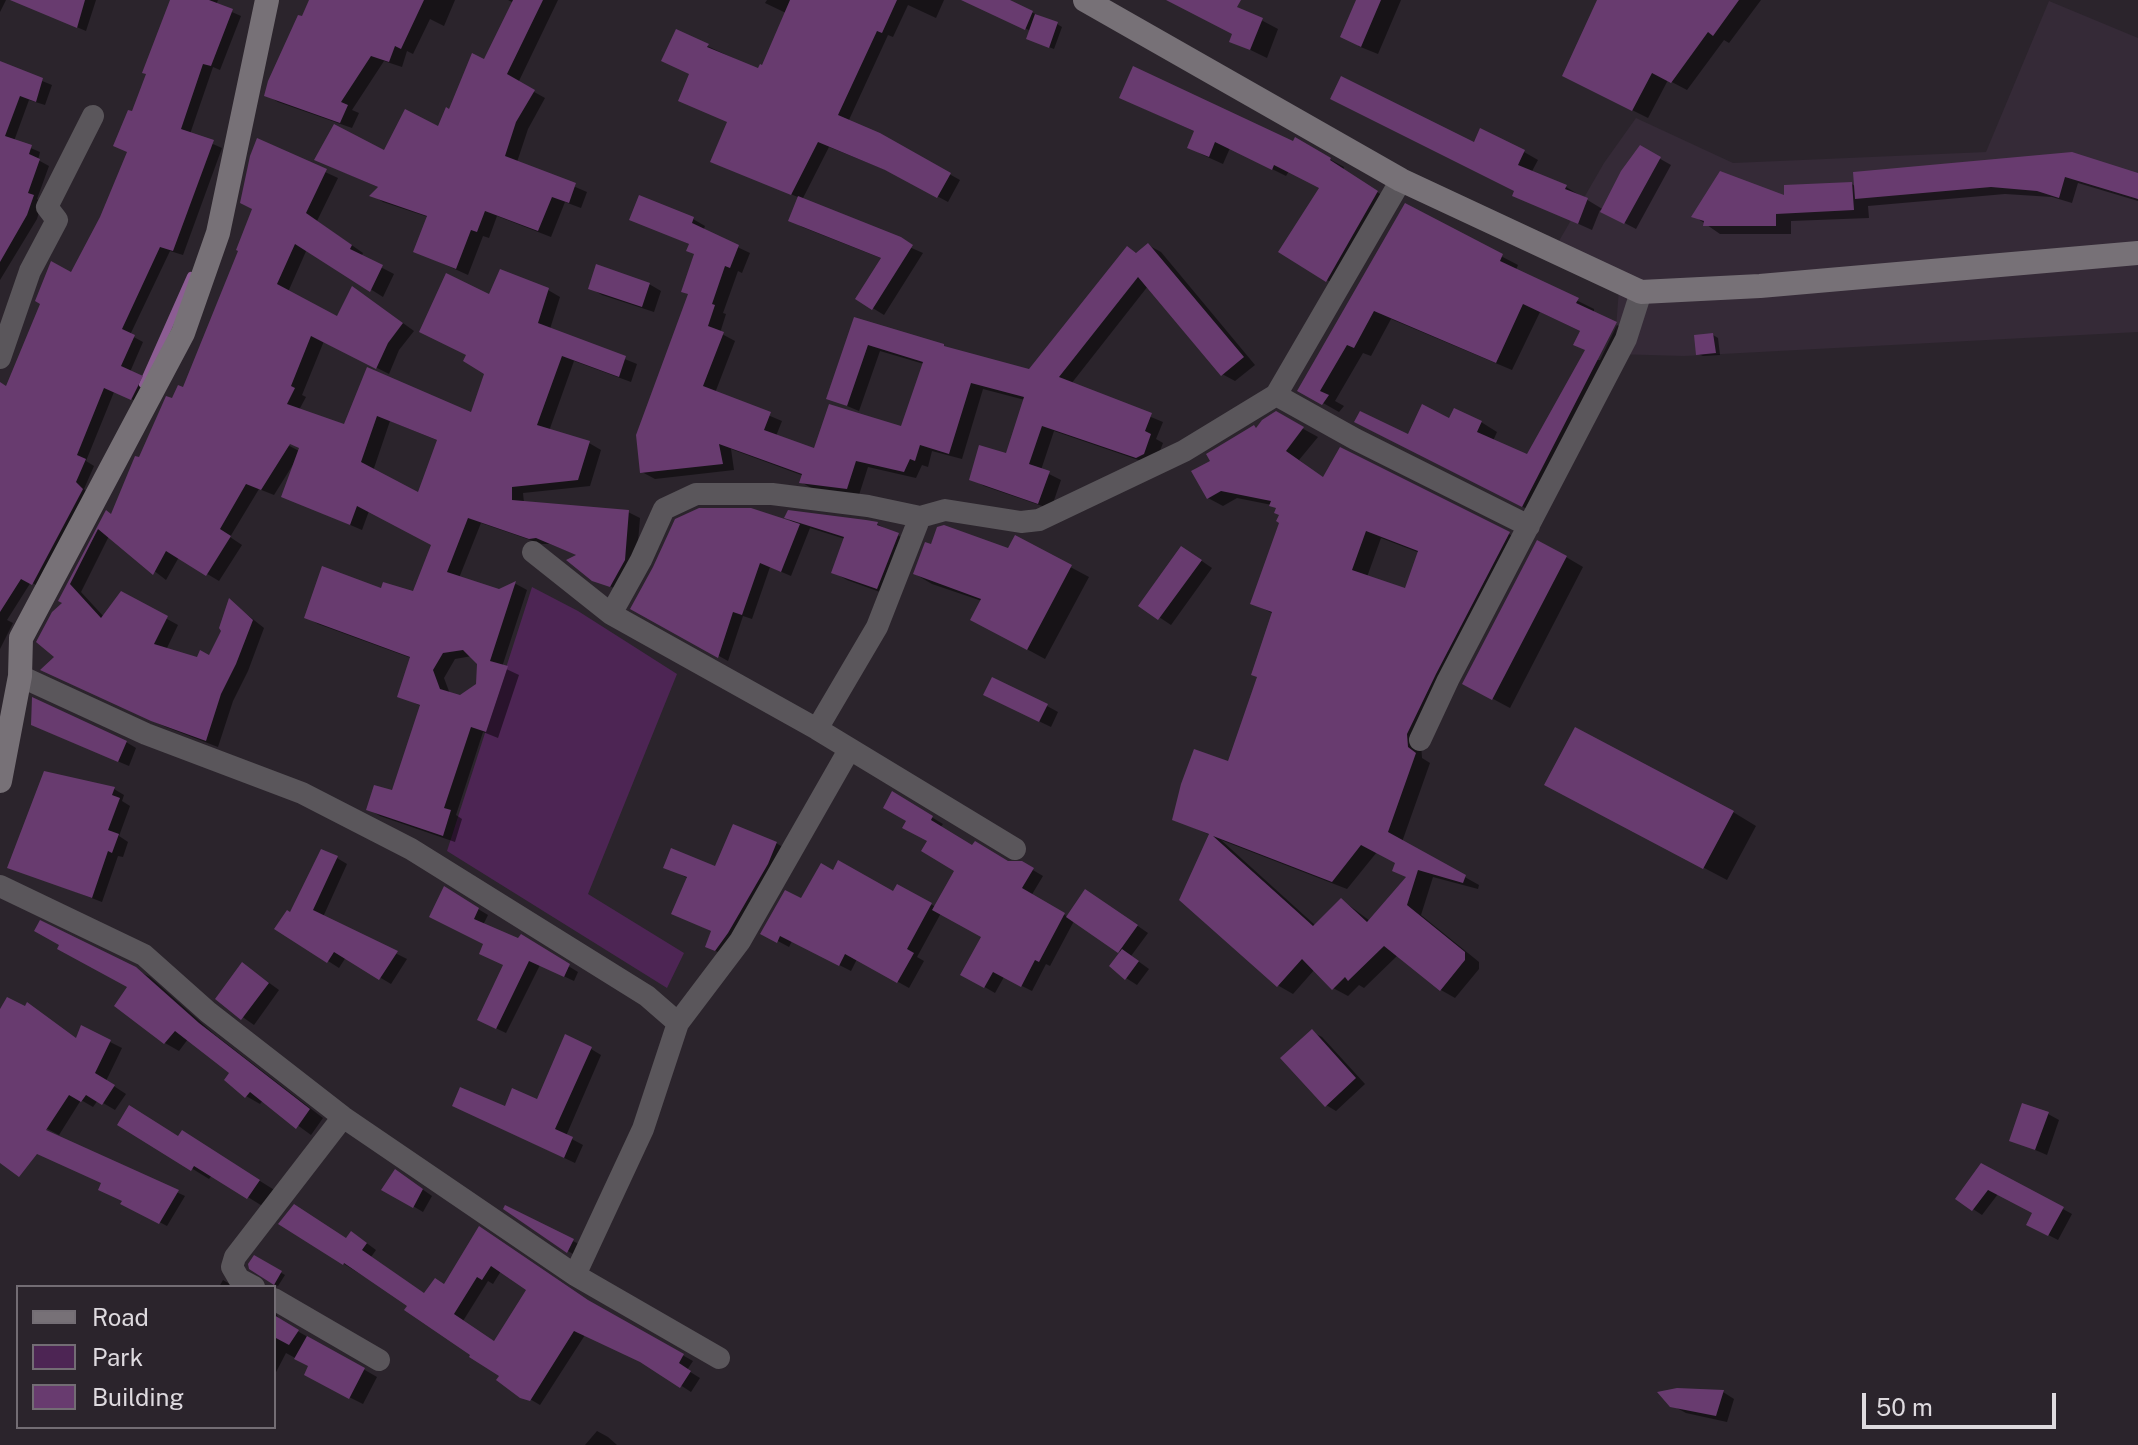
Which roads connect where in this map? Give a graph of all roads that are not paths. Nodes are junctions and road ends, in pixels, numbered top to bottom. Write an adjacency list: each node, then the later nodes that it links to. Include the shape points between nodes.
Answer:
1 (267, 0): 13 (main road, via 218,233 183,333 21,638)
2 (1085, 0): 4 (main road)
3 (93, 116): 7 (street, via 47,207 57,220 30,271)
4 (1401, 180): 6 (main road); 8 (street)
5 (2138, 253): 6 (main road)
6 (1641, 292): 10 (street, via 1626,339)
7 (0, 358)
8 (1276, 395): 9 (street, via 1184,451 1039,520 945,510); 10 (street)
9 (920, 517): 12 (street, via 772,494 696,494 664,509); 14 (street, via 877,627)
10 (1529, 526): 15 (street)
11 (533, 552): 12 (street)
12 (611, 614): 14 (street)
13 (20, 676): 17 (main road); 20 (street, via 146,734 302,793 411,849 647,996)
14 (817, 729): 16 (street)
15 (1420, 740)
16 (849, 750): 18 (street); 20 (street, via 740,941)
17 (0, 781)
18 (1015, 849)
19 (0, 886): 21 (street, via 144,955)
20 (678, 1023): 22 (street, via 643,1129)
21 (343, 1117): 22 (street); 23 (street, via 235,1257 232,1267)
22 (575, 1275): 25 (street)
23 (250, 1285)
24 (276, 1300): 26 (street)
25 (719, 1358)
26 (379, 1360)

